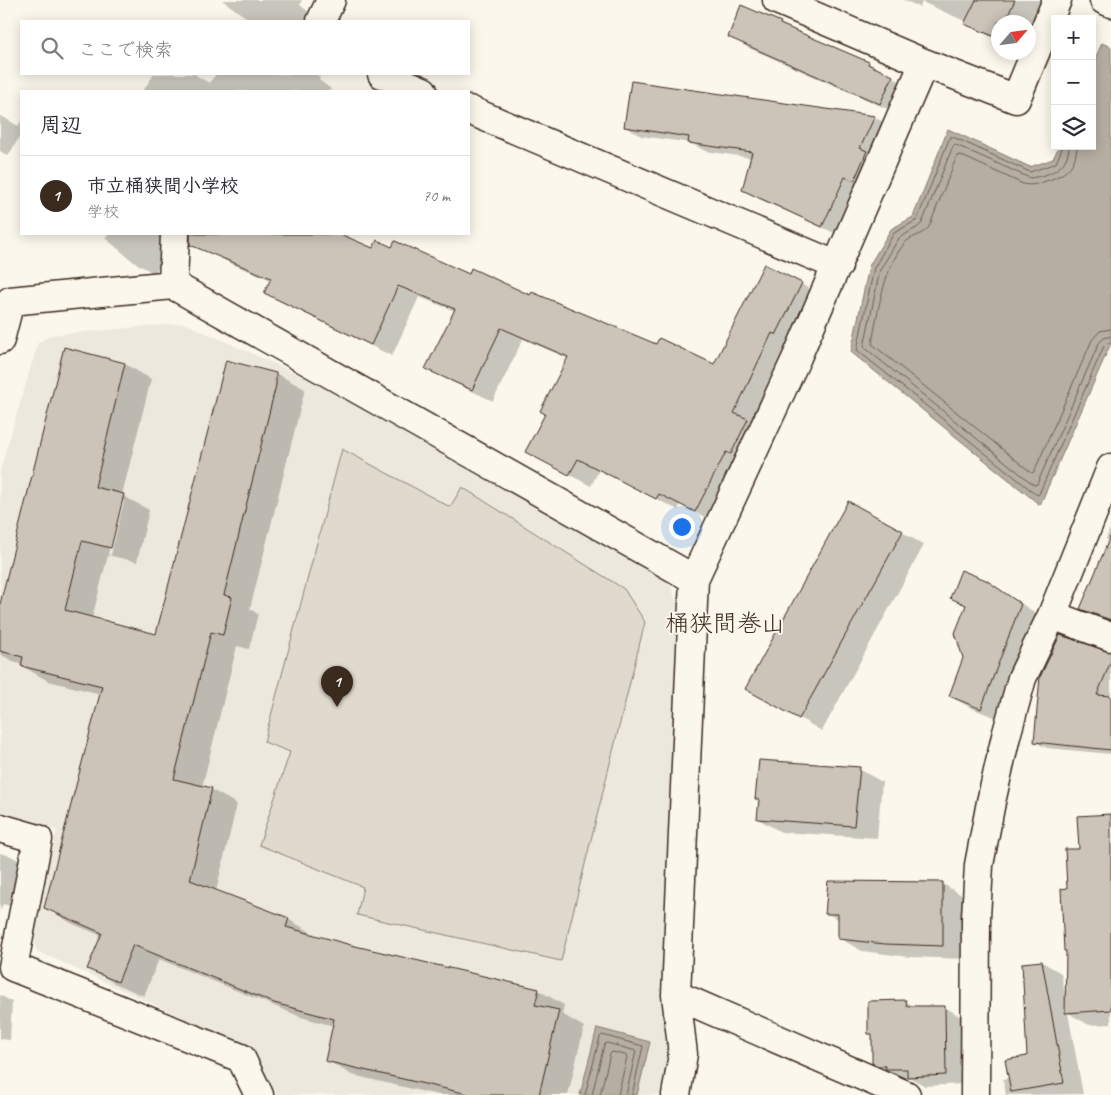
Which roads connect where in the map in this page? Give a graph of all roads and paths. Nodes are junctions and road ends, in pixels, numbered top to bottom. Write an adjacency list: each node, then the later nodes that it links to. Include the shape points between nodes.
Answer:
1 (331, 0): 6 (street)
2 (776, 0): 7 (street)
3 (1057, 0): 7 (street, via 1016,99)
4 (1104, 0): 5 (street)
5 (1111, 3)
6 (321, 20)
7 (924, 63): 12 (street)
8 (384, 75): 9 (street)
9 (421, 90)
10 (470, 110): 12 (street)
11 (175, 235): 13 (street)
12 (838, 266): 16 (street)
13 (173, 285): 14 (street, via 10,301); 16 (street)
14 (0, 340)
15 (1111, 468): 17 (street)
16 (694, 578): 20 (street)
17 (1052, 615): 18 (street); 24 (street, via 1022,678 978,866)
18 (1111, 637)
19 (0, 828): 21 (street, via 38,839 13,967 241,1058)
20 (676, 995): 22 (street, via 682,1054); 23 (street)
21 (259, 1095)
22 (676, 1095)
23 (906, 1095)
24 (975, 1095)

